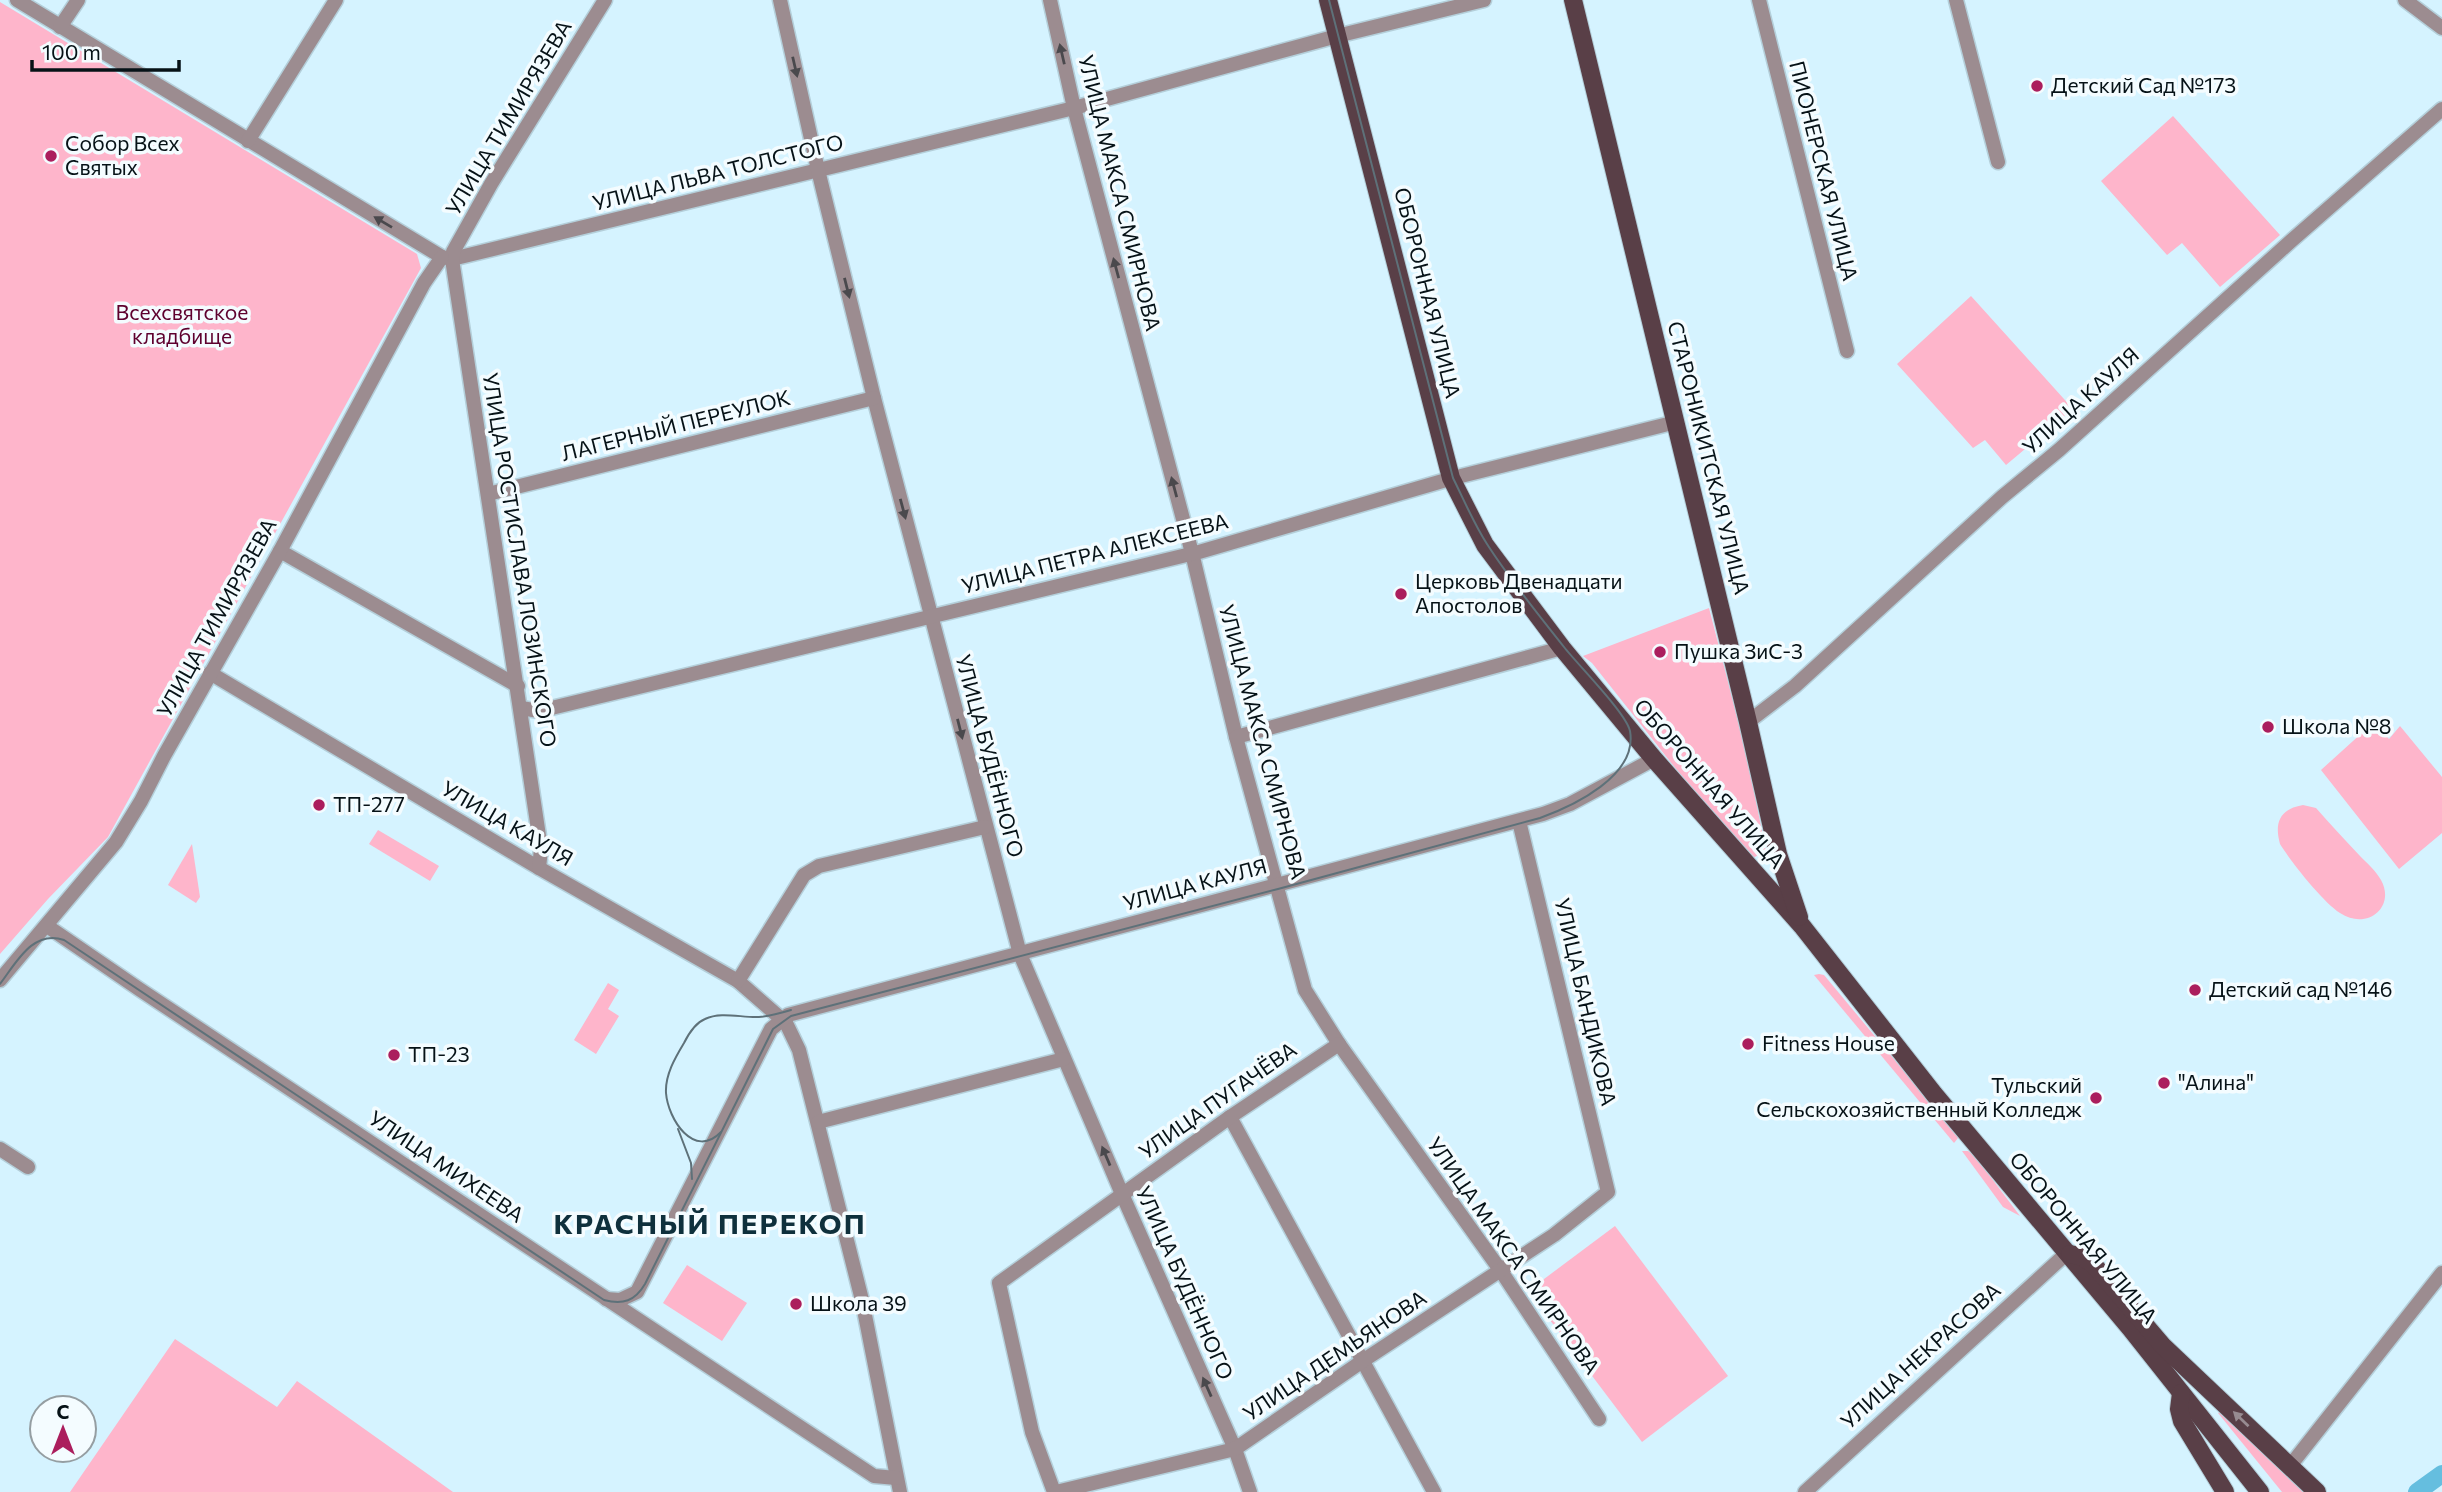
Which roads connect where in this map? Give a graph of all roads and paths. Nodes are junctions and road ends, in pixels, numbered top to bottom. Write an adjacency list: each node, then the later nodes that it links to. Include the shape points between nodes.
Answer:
1 (17, 0): 13 (street)
2 (78, 0): 13 (street)
3 (336, 0): 18 (street)
4 (606, 0): 21 (street, УЛИЦА ТИМИРЯЗЕВА)
5 (780, 0): 20 (street, УЛИЦА БУДЁННОГО, one-way to 20)
6 (1050, 0): 16 (street, УЛИЦА МАКСА СМИРНОВА, one-way to 6)
7 (1328, 0): 15 (main road, ОБОРОННАЯ УЛИЦА)
8 (1484, 0): 15 (street, УЛИЦА ЛЬВА ТОЛСТОГО)
9 (1573, 0): 24 (main road, СТАРОНИКИТСКАЯ УЛИЦА)
10 (1759, 0): 22 (street, ПИОНЕРСКАЯ УЛИЦА)
11 (1956, 0): 19 (street)
12 (2405, 0): 14 (street)
13 (60, 27): 18 (street)
14 (2442, 28)
15 (1337, 36): 16 (street, УЛИЦА ЛЬВА ТОЛСТОГО); 25 (main road, ОБОРОННАЯ УЛИЦА)
16 (1074, 108): 20 (street, УЛИЦА ЛЬВА ТОЛСТОГО); 28 (street, УЛИЦА МАКСА СМИРНОВА, one-way to 16)
17 (2442, 109): 34 (street, УЛИЦА КАУЛЯ, via 1795,686)
18 (248, 141): 21 (street, one-way to 18)
19 (1998, 162)
20 (818, 170): 21 (street, УЛИЦА ЛЬВА ТОЛСТОГО); 23 (street, УЛИЦА БУДЁННОГО, one-way to 23)
21 (447, 258): 26 (street, УЛИЦА РОСТИСЛАВА ЛОЗИНСКОГО); 27 (street, УЛИЦА ТИМИРЯЗЕВА, via 424,283)
22 (1847, 351)
23 (874, 398): 26 (street, ЛАГЕРНЫЙ ПЕРЕУЛОК); 29 (street, УЛИЦА БУДЁННОГО, one-way to 29)
24 (1676, 422): 25 (street, УЛИЦА ПЕТРА АЛЕКСЕЕВА); 34 (main road, СТАРОНИКИТСКАЯ УЛИЦА)
25 (1451, 478): 28 (street, УЛИЦА ПЕТРА АЛЕКСЕЕВА); 30 (main road, ОБОРОННАЯ УЛИЦА, via 1485,545)
26 (488, 494): 32 (street, УЛИЦА РОСТИСЛАВА ЛОЗИНСКОГО)
27 (280, 551): 31 (street, УЛИЦА ТИМИРЯЗЕВА); 32 (street)
28 (1192, 554): 29 (street, УЛИЦА ПЕТРА АЛЕКСЕЕВА); 35 (street, УЛИЦА МАКСА СМИРНОВА)
29 (931, 617): 33 (street, УЛИЦА ПЕТРА АЛЕКСЕЕВА, via 539,711); 38 (street, УЛИЦА БУДЁННОГО, one-way to 38)
30 (1562, 648): 35 (street); 36 (main road, ОБОРОННАЯ УЛИЦА)
31 (211, 673): 41 (street, УЛИЦА КАУЛЯ); 43 (street, УЛИЦА ТИМИРЯЗЕВА, via 116,842)
32 (518, 686): 33 (street, УЛИЦА РОСТИСЛАВА ЛОЗИНСКОГО)
33 (521, 708): 41 (street, УЛИЦА РОСТИСЛАВА ЛОЗИНСКОГО, via 541,849)
34 (1748, 722): 39 (main road, СТАРОНИКИТСКАЯ УЛИЦА)
35 (1236, 737): 42 (street, УЛИЦА МАКСА СМИРНОВА)
36 (1654, 759): 37 (street, УЛИЦА КАУЛЯ, via 1570,804); 40 (main road, ОБОРОННАЯ УЛИЦА)
37 (1519, 821): 42 (street, УЛИЦА КАУЛЯ); 55 (street, УЛИЦА БАНДИКОВА)
38 (985, 827): 45 (street, УЛИЦА БУДЁННОГО); 47 (street, via 810,870)
39 (1778, 854): 40 (main road, via 1767,864); 44 (main road, СТАРОНИКИТСКАЯ УЛИЦА)
40 (1748, 866): 44 (main road, ОБОРОННАЯ УЛИЦА)
41 (539, 868): 47 (street, УЛИЦА КАУЛЯ)
42 (1277, 884): 45 (street, УЛИЦА КАУЛЯ); 49 (street, УЛИЦА МАКСА СМИРНОВА, via 1305,990)
43 (47, 926): 46 (street, УЛИЦА ТИМИРЯЗЕВА); 60 (street, УЛИЦА МИХЕЕВА)
44 (1802, 926): 57 (main road, ОБОРОННАЯ УЛИЦА, via 1934,1094)
45 (1020, 954): 48 (street, УЛИЦА КАУЛЯ); 50 (street, УЛИЦА БУДЁННОГО)
46 (0, 980)
47 (738, 981): 48 (street, УЛИЦА КАУЛЯ)
48 (778, 1018): 52 (street, via 786,1023 800,1050); 60 (street, via 637,1292 620,1300)
49 (1339, 1044): 51 (street, УЛИЦА ПУГАЧЁВА); 58 (street, УЛИЦА МАКСА СМИРНОВА)
50 (1064, 1059): 52 (street); 56 (street, УЛИЦА БУДЁННОГО, one-way to 50)
51 (1230, 1117): 56 (street, УЛИЦА ПУГАЧЁВА); 63 (street)
52 (818, 1122): 68 (street, via 862,1300)
53 (0, 1149): 54 (street)
54 (28, 1167)
55 (1608, 1192): 58 (street, УЛИЦА ДЕМЬЯНОВА)
56 (1122, 1194): 66 (street, УЛИЦА БУДЁННОГО, one-way to 56); 69 (street, УЛИЦА ПУГАЧЁВА, via 999,1283 1032,1432)
57 (2075, 1257): 61 (main road, ОБОРОННАЯ УЛИЦА); 62 (main road, via 2093,1264); 72 (street, УЛИЦА НЕКРАСОВА)
58 (1501, 1271): 63 (street, УЛИЦА ДЕМЬЯНОВА); 65 (street, УЛИЦА МАКСА СМИРНОВА)
59 (2442, 1273): 67 (street)
60 (606, 1299): 68 (street, УЛИЦА МИХЕЕВА, via 874,1476)
61 (2130, 1328): 62 (main road); 64 (main road, ОБОРОННАЯ УЛИЦА)
62 (2163, 1346): 64 (main road); 67 (main road, one-way to 62)
63 (1364, 1360): 66 (street, УЛИЦА ДЕМЬЯНОВА); 71 (street)
64 (2177, 1388): 73 (main road, via 2182,1421); 74 (main road, ОБОРОННАЯ УЛИЦА)
65 (1599, 1419)
66 (1235, 1449): 69 (street, УЛИЦА ДЕМЬЯНОВА); 70 (street, УЛИЦА БУДЁННОГО)
67 (2290, 1466): 75 (main road)
68 (898, 1485)
69 (1055, 1492)
70 (1250, 1492)
71 (1434, 1492)
72 (1805, 1492)
73 (2225, 1492)
74 (2260, 1492)
75 (2318, 1492)

